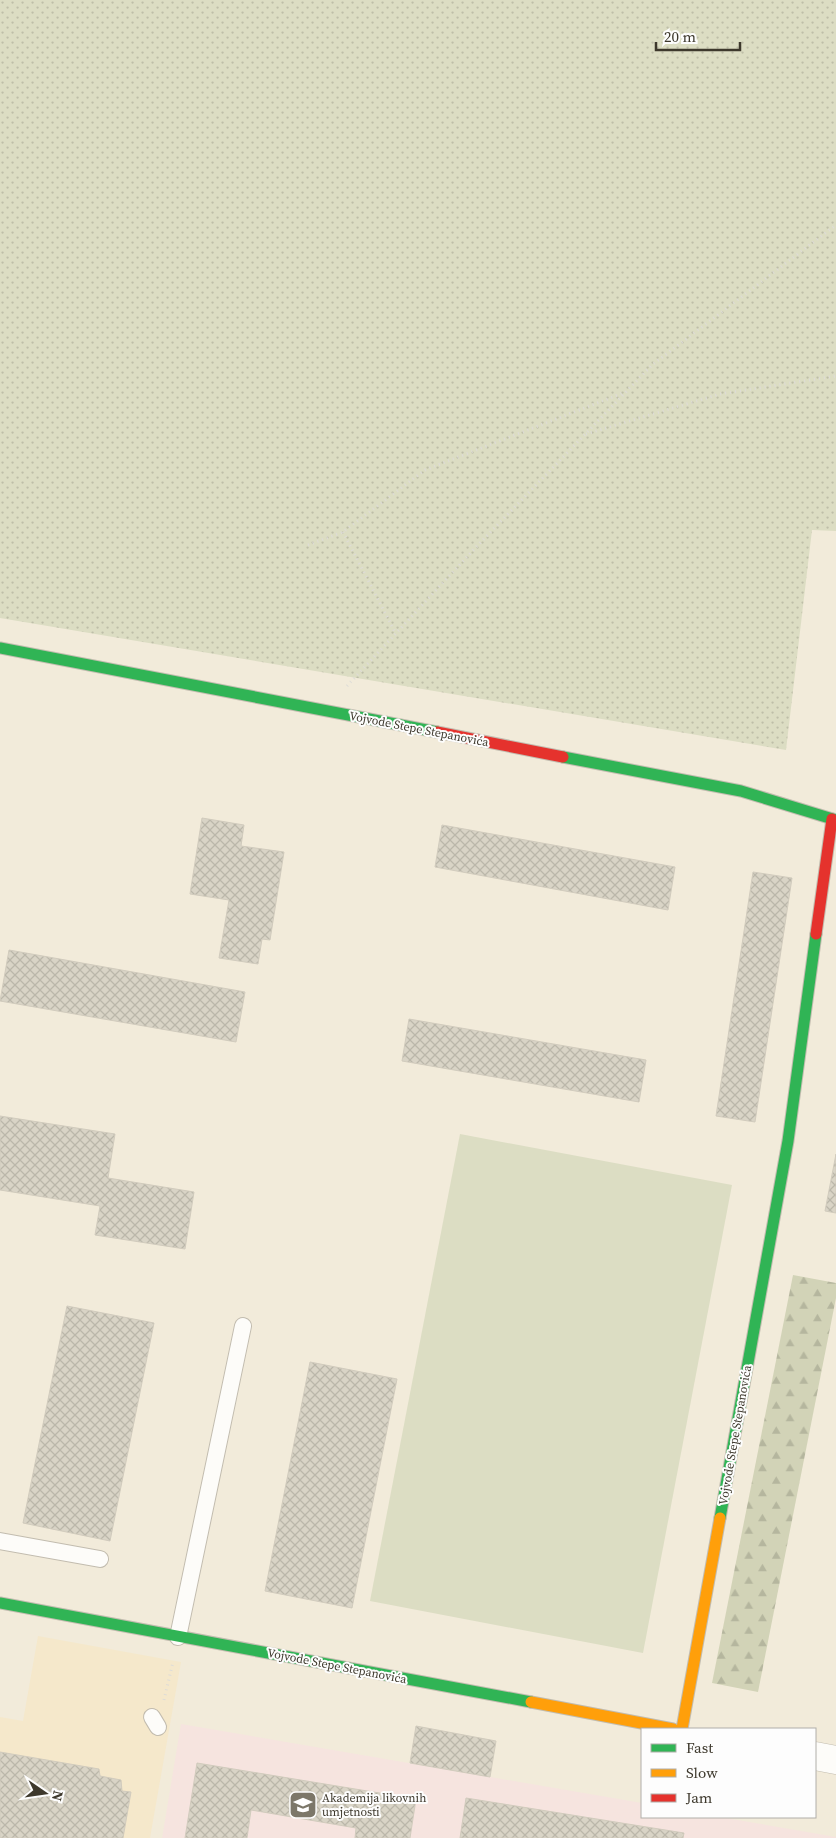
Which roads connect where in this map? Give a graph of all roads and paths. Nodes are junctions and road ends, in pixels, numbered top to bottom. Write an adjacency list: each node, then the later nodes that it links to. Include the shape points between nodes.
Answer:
1 (836, 225): 3 (path, via 652,365)
2 (836, 376): 4 (path, via 720,394)
3 (626, 392): 4 (path); 5 (path, via 426,470)
4 (586, 434): 7 (path)
5 (344, 532): 6 (path); 7 (path)
6 (308, 545)
7 (396, 634): 9 (path)
8 (0, 648): 9 (street, Vojvode Stepe Stepanovića)
9 (324, 711): 10 (street, Vojvode Stepe Stepanovića, via 741,791)
10 (834, 819): 18 (street, Vojvode Stepe Stepanovića, via 788,1141)
11 (243, 1326): 15 (lane)
12 (0, 1541): 13 (lane)
13 (100, 1559)
14 (0, 1603): 15 (street, Vojvode Stepe Stepanovića)
15 (178, 1637): 16 (path); 17 (street, Vojvode Stepe Stepanovića)
16 (155, 1722)
17 (668, 1728)
18 (682, 1728)
19 (816, 1756): 20 (street)
20 (836, 1760)

